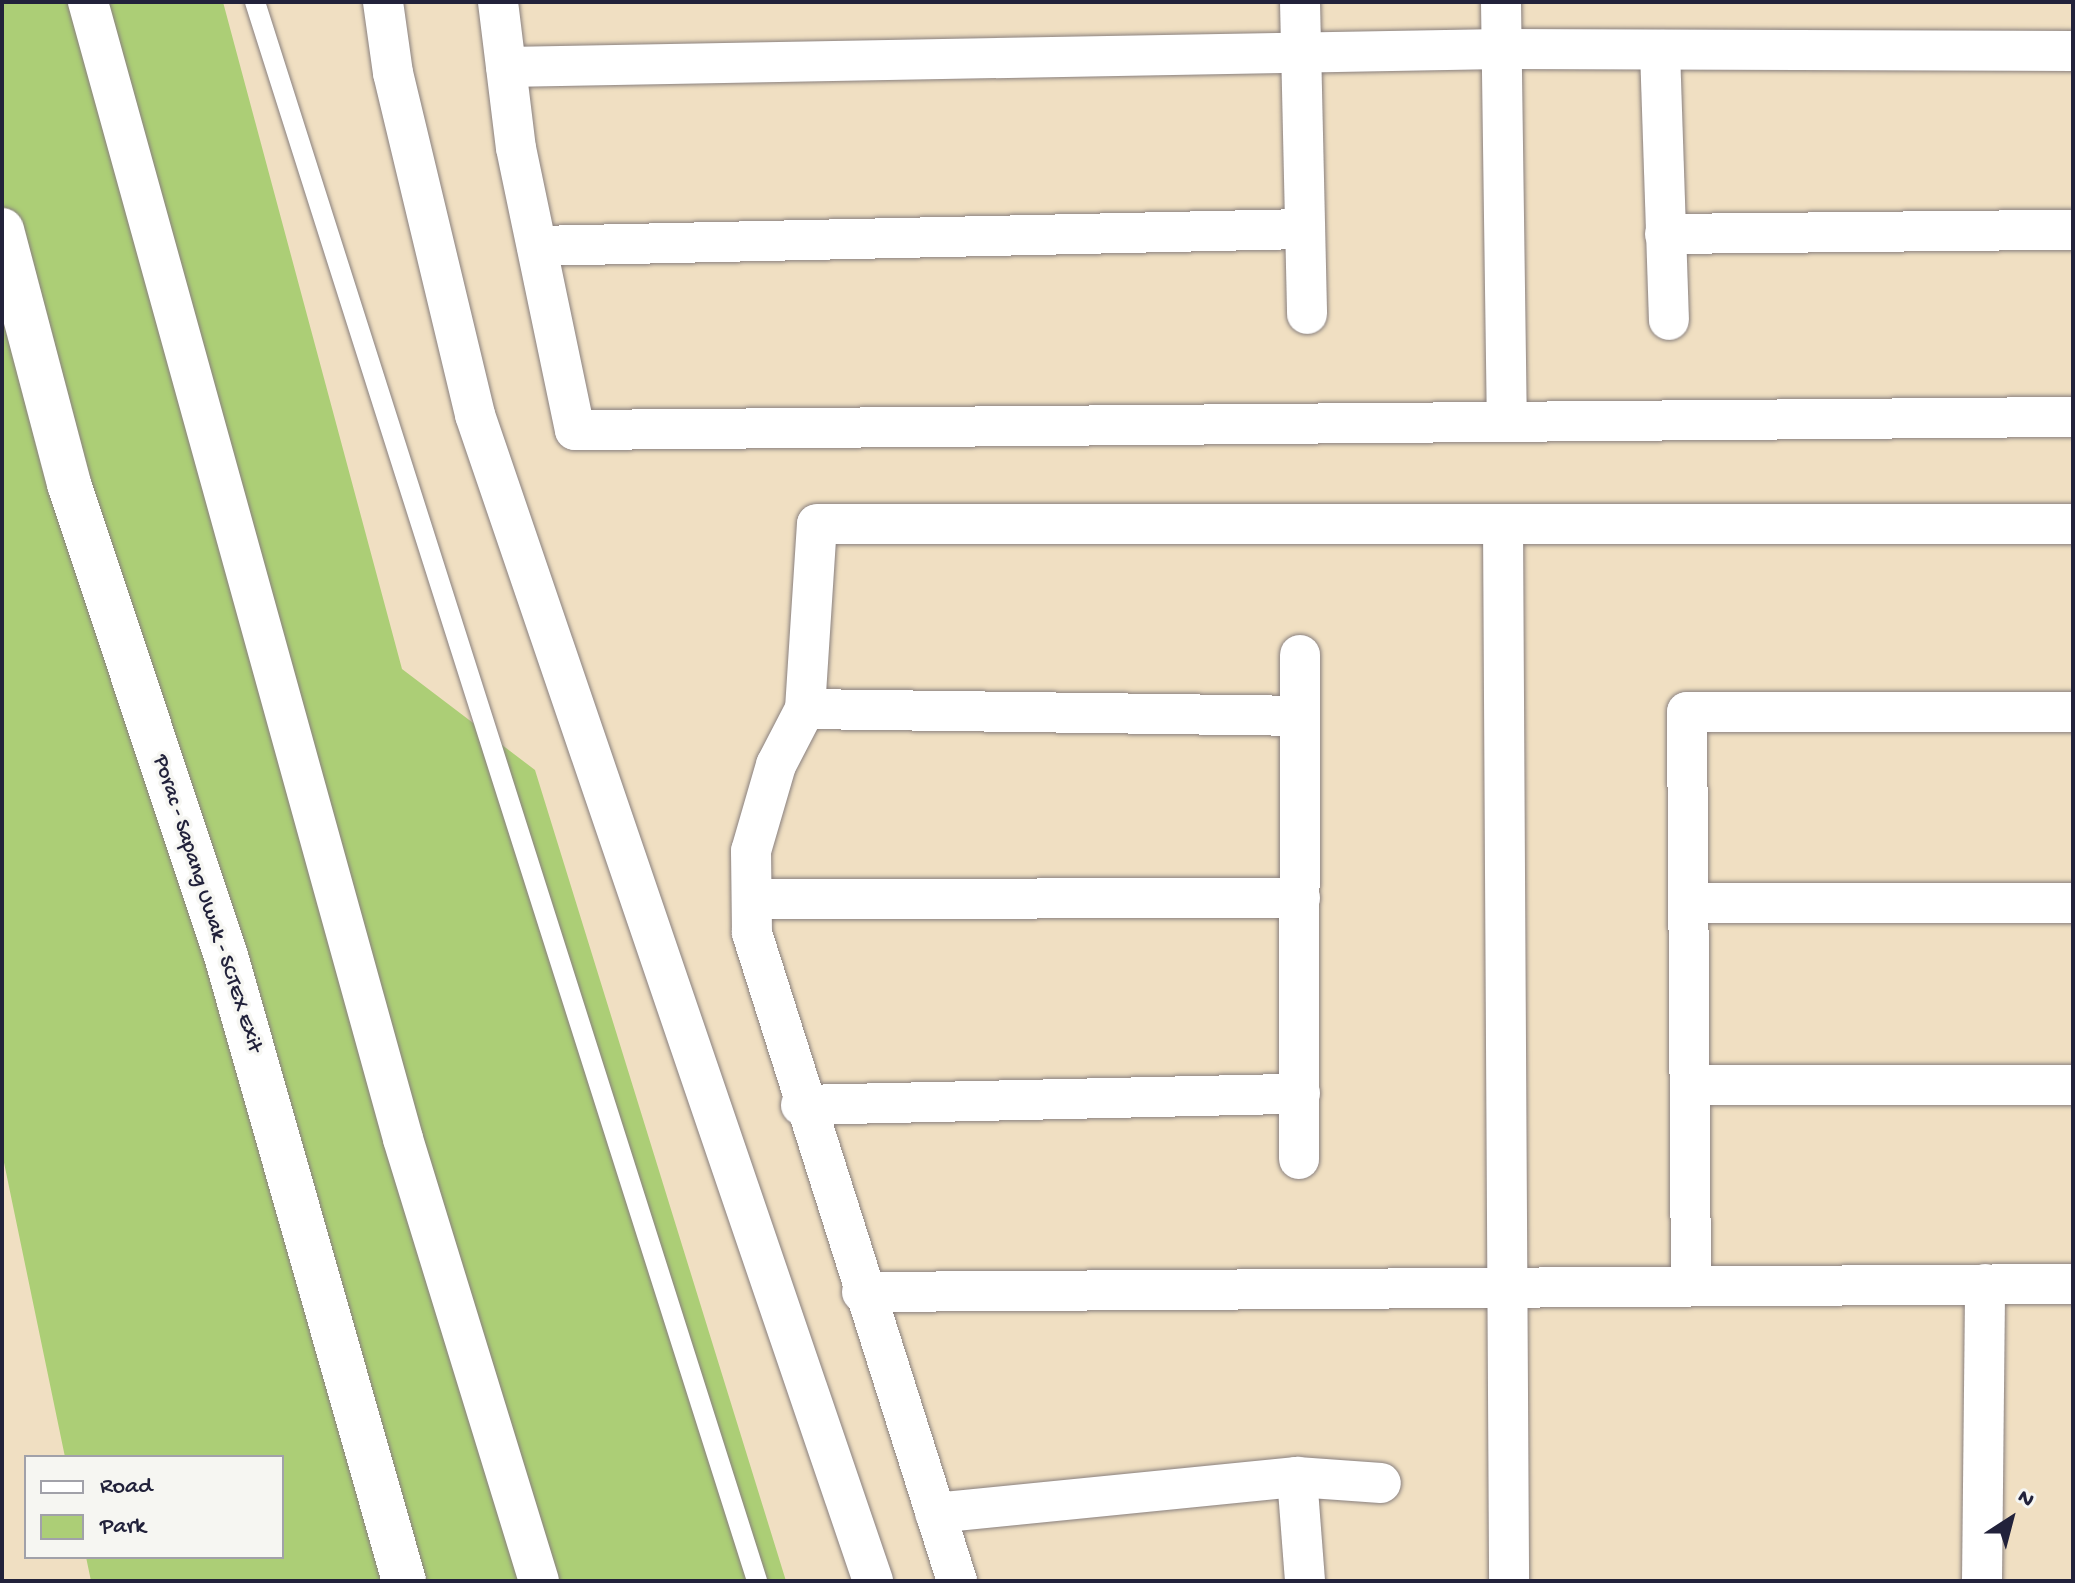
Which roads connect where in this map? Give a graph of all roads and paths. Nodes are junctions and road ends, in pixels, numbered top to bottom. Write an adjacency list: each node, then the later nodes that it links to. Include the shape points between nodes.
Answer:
1 (88, 2): 45 (street, via 403,1139)
2 (255, 2): 46 (lane)
3 (383, 2): 47 (street, via 393,73 475,415)
4 (498, 2): 11 (street)
5 (1300, 2): 10 (street)
6 (1501, 2): 7 (street)
7 (1502, 49): 8 (street); 10 (street); 20 (street)
8 (1660, 50): 9 (street); 15 (street)
9 (2073, 51)
10 (1301, 53): 11 (street); 12 (street)
11 (506, 67): 16 (street)
12 (1305, 229): 16 (street); 17 (street)
13 (2, 230): 44 (main road, Porac - Sapang Uwak - SCTEX Exit, via 69,484 226,956)
14 (2073, 230): 15 (street)
15 (1665, 234): 18 (street)
16 (537, 246): 20 (street, via 575,430)
17 (1307, 314)
18 (1669, 320)
19 (2073, 417): 20 (street)
20 (1507, 422)
21 (1503, 524): 22 (street); 24 (street, via 817,524); 39 (street)
22 (2073, 524)
23 (1300, 655): 26 (street)
24 (805, 709): 26 (street); 28 (street, via 776,765 755,837)
25 (2073, 712): 29 (street, via 1687,712)
26 (1300, 716): 27 (street)
27 (1300, 898): 28 (street); 33 (street)
28 (752, 899): 34 (street, via 752,933)
29 (1689, 903): 30 (street); 31 (street)
30 (2073, 903)
31 (1690, 1085): 32 (street); 38 (street)
32 (2073, 1085)
33 (1300, 1094): 34 (street); 35 (street)
34 (801, 1105): 40 (street)
35 (1299, 1159)
36 (1985, 1284): 37 (street); 38 (street); 51 (street)
37 (2073, 1284)
38 (1691, 1286): 39 (street)
39 (1508, 1287): 40 (street); 50 (street)
40 (862, 1292): 43 (street)
41 (1297, 1477): 42 (street); 43 (street); 49 (street)
42 (1381, 1483)
43 (935, 1513): 48 (street)
44 (404, 1581)
45 (539, 1581)
46 (757, 1581)
47 (873, 1581)
48 (957, 1581)
49 (1305, 1581)
50 (1509, 1581)
51 (1982, 1581)

